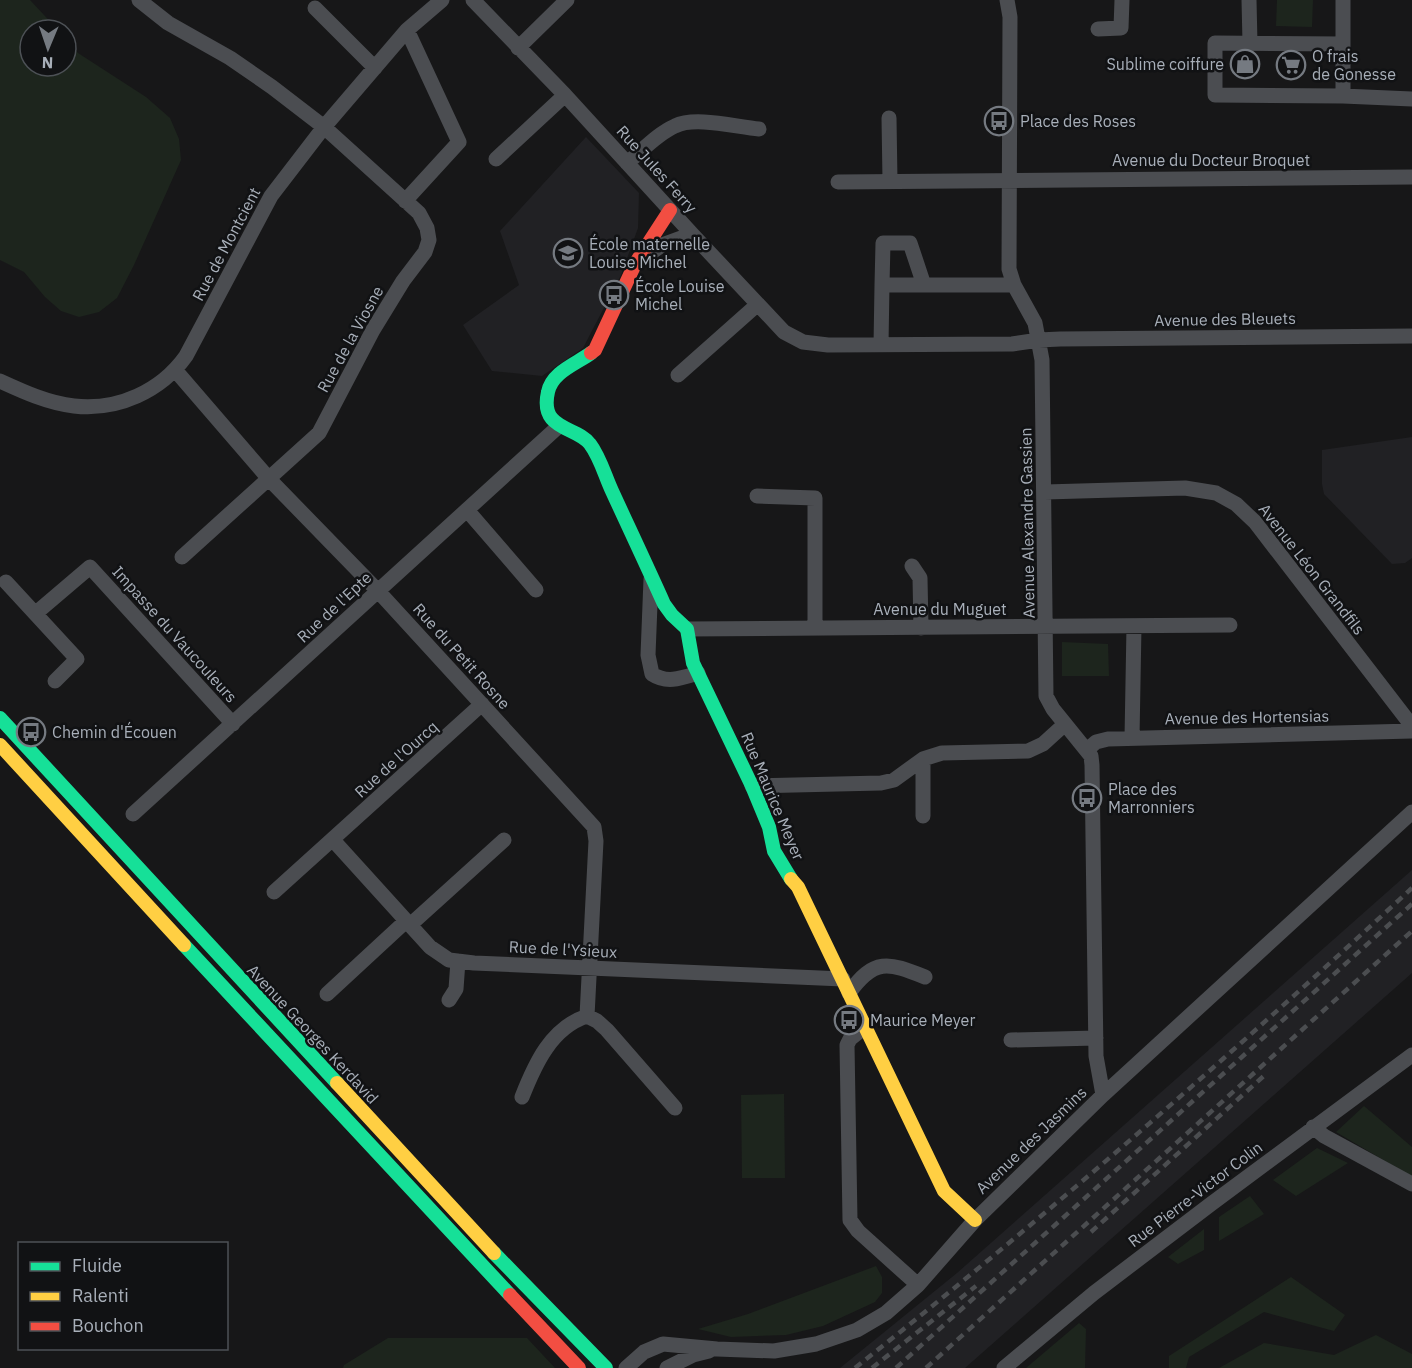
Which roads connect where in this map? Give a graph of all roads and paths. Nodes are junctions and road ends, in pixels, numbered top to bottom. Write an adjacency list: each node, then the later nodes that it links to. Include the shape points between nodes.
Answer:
1 (140, 0): 20 (street, Rue de la Viosne, via 168,23 231,58)
2 (442, 0): 11 (street, Rue de Montcient)
3 (473, 0): 14 (street, Rue Jules Ferry)
4 (567, 0): 14 (street)
5 (1007, 0): 25 (street, Avenue Alexandre Gassien)
6 (1122, 0): 10 (street, via 1121,28)
7 (1249, 0): 12 (street)
8 (1343, 0): 13 (street)
9 (315, 8): 15 (street)
10 (1098, 29)
11 (407, 30): 15 (street, Rue de Montcient); 28 (street, via 459,142)
12 (1250, 43): 13 (street); 17 (street, via 1215,43 1215,95)
13 (1343, 44): 17 (street)
14 (518, 48): 16 (street, Rue Jules Ferry)
15 (375, 68): 20 (street, Rue de Montcient)
16 (565, 95): 22 (street); 23 (street, Rue Jules Ferry)
17 (1343, 96): 18 (street)
18 (1412, 99)
19 (889, 118): 26 (street)
20 (324, 127): 28 (street, Rue de la Viosne); 39 (street, Rue de Montcient, via 271,196)
21 (759, 129): 23 (street, via 689,121 677,124)
22 (496, 159)
23 (627, 163): 29 (street, Rue Jules Ferry)
24 (1412, 177): 25 (street, Avenue du Docteur Broquet)
25 (1010, 180): 26 (street, Avenue du Docteur Broquet); 34 (street, Avenue Alexandre Gassien, via 1010,269)
26 (890, 181): 27 (street, Avenue du Docteur Broquet)
27 (838, 182)
28 (405, 201): 43 (street, Rue de la Viosne, via 428,228 425,252 373,330 319,433)
29 (670, 210): 30 (street, Rue Jules Ferry); 31 (main road)
30 (692, 234): 31 (street, via 662,246); 35 (street, Rue Jules Ferry)
31 (635, 264): 42 (main road, via 595,351 556,376 550,386 547,406 550,417)
32 (882, 285): 33 (street); 33 (street, via 883,243 910,243); 38 (street)
33 (924, 285): 34 (street)
34 (1014, 285): 37 (street, Avenue Alexandre Gassien, via 1035,323)
35 (758, 304): 38 (street, Rue Jules Ferry, via 784,332 803,342); 40 (street)
36 (1412, 336): 37 (street, Avenue des Bleuets)
37 (1039, 340): 38 (street, Rue Jules Ferry, via 1012,344); 44 (street, Avenue Alexandre Gassien)
38 (881, 345)
39 (176, 371): 41 (street, Rue de Montcient, via 141,395 95,407 54,402); 43 (street, Rue du Petit Rosne)
40 (678, 375)
41 (0, 381)
42 (559, 426): 46 (street, Rue de l'Epte); 49 (main road, via 590,444)
43 (270, 480): 47 (street, Rue de la Viosne); 52 (street, Rue du Petit Rosne)
44 (1045, 492): 57 (street, Avenue Alexandre Gassien); 66 (street, Avenue Léon Grandfils, via 1185,488 1216,493 1236,504 1255,522)
45 (757, 496): 56 (street, via 815,498)
46 (467, 510): 51 (street); 52 (street, Rue de l'Epte)
47 (183, 557)
48 (912, 567): 58 (street, via 920,578)
49 (651, 576): 59 (main road, via 672,615); 60 (street, via 648,655 652,674 667,680)
50 (6, 582): 53 (street)
51 (536, 590)
52 (378, 591): 62 (street, Rue du Petit Rosne); 64 (street, Rue de l'Epte)
53 (36, 614): 61 (street, via 77,659); 64 (street, Impasse du Vaucouleurs, via 90,567)
54 (1230, 625): 55 (street, Avenue du Muguet)
55 (1134, 626): 57 (street, Avenue du Muguet); 68 (street)
56 (815, 627): 58 (street, Avenue du Muguet); 59 (street, Avenue du Muguet)
57 (1046, 627): 58 (street, Avenue du Muguet); 65 (street, Avenue Alexandre Gassien, via 1046,696)
58 (921, 628)
59 (687, 629): 60 (main road, Rue Maurice Meyer)
60 (698, 673): 72 (main road, Rue Maurice Meyer)
61 (55, 681)
62 (482, 704): 76 (street, Rue de l'Ourcq); 81 (street, Rue du Petit Rosne, via 594,827)
63 (0, 718): 100 (main road, Avenue Georges Kerdavid, via 435,1192)
64 (233, 724): 74 (street, Rue de l'Epte)
65 (1065, 724): 70 (street, Avenue Alexandre Gassien); 71 (street, via 1043,744 1028,751 942,753)
66 (1412, 726)
67 (1412, 731): 68 (street, Avenue des Hortensias)
68 (1132, 738): 70 (street, Avenue des Hortensias, via 1096,742)
69 (0, 745): 99 (main road, Avenue Georges Kerdavid)
70 (1087, 750): 88 (street, Avenue Alexandre Gassien, via 1092,765)
71 (922, 759): 72 (street, via 894,780 881,783); 75 (street)
72 (752, 786): 83 (main road, Rue Maurice Meyer, via 774,851 798,887)
73 (1412, 812): 91 (street, Avenue des Jasmins)
74 (133, 814)
75 (922, 816)
76 (333, 840): 78 (street, Rue de l'Ourcq); 79 (street, Rue de l'Ysieux)
77 (504, 840): 79 (street)
78 (274, 892)
79 (408, 923): 80 (street, Rue de l'Ysieux, via 430,947 449,960); 84 (street)
80 (458, 961): 81 (street, Rue de l'Ysieux); 85 (street, via 456,989)
81 (588, 968): 83 (street, Rue de l'Ysieux); 86 (street, Rue du Petit Rosne)
82 (925, 977): 83 (street, via 898,966 885,966 872,969)
83 (846, 986): 87 (main road, Rue Maurice Meyer)
84 (327, 994)
85 (449, 1000)
86 (587, 1016): 92 (street, via 573,1020 553,1039 536,1064); 93 (street, via 608,1030)
87 (865, 1027): 96 (main road, Rue Maurice Meyer, via 944,1191); 97 (street, via 847,1045 850,1220)
88 (1096, 1038): 89 (street); 91 (street, Avenue Alexandre Gassien)
89 (1011, 1040)
90 (1412, 1055): 94 (street, Rue Pierre-Victor Colin)
91 (1103, 1095): 96 (street, Avenue des Jasmins)
92 (522, 1097)
93 (675, 1108)
94 (1313, 1127): 95 (street); 103 (street, Rue Pierre-Victor Colin, via 1094,1293)
95 (1412, 1184)
96 (975, 1220): 97 (street, Avenue des Jasmins)
97 (918, 1285): 98 (street, Avenue des Jasmins, via 857,1330 816,1344 774,1351)
98 (717, 1349): 101 (street, Avenue des Jasmins, via 663,1344 644,1352); 102 (street)
99 (578, 1366)
100 (606, 1368)
101 (626, 1368)
102 (667, 1368)
103 (1004, 1368)

